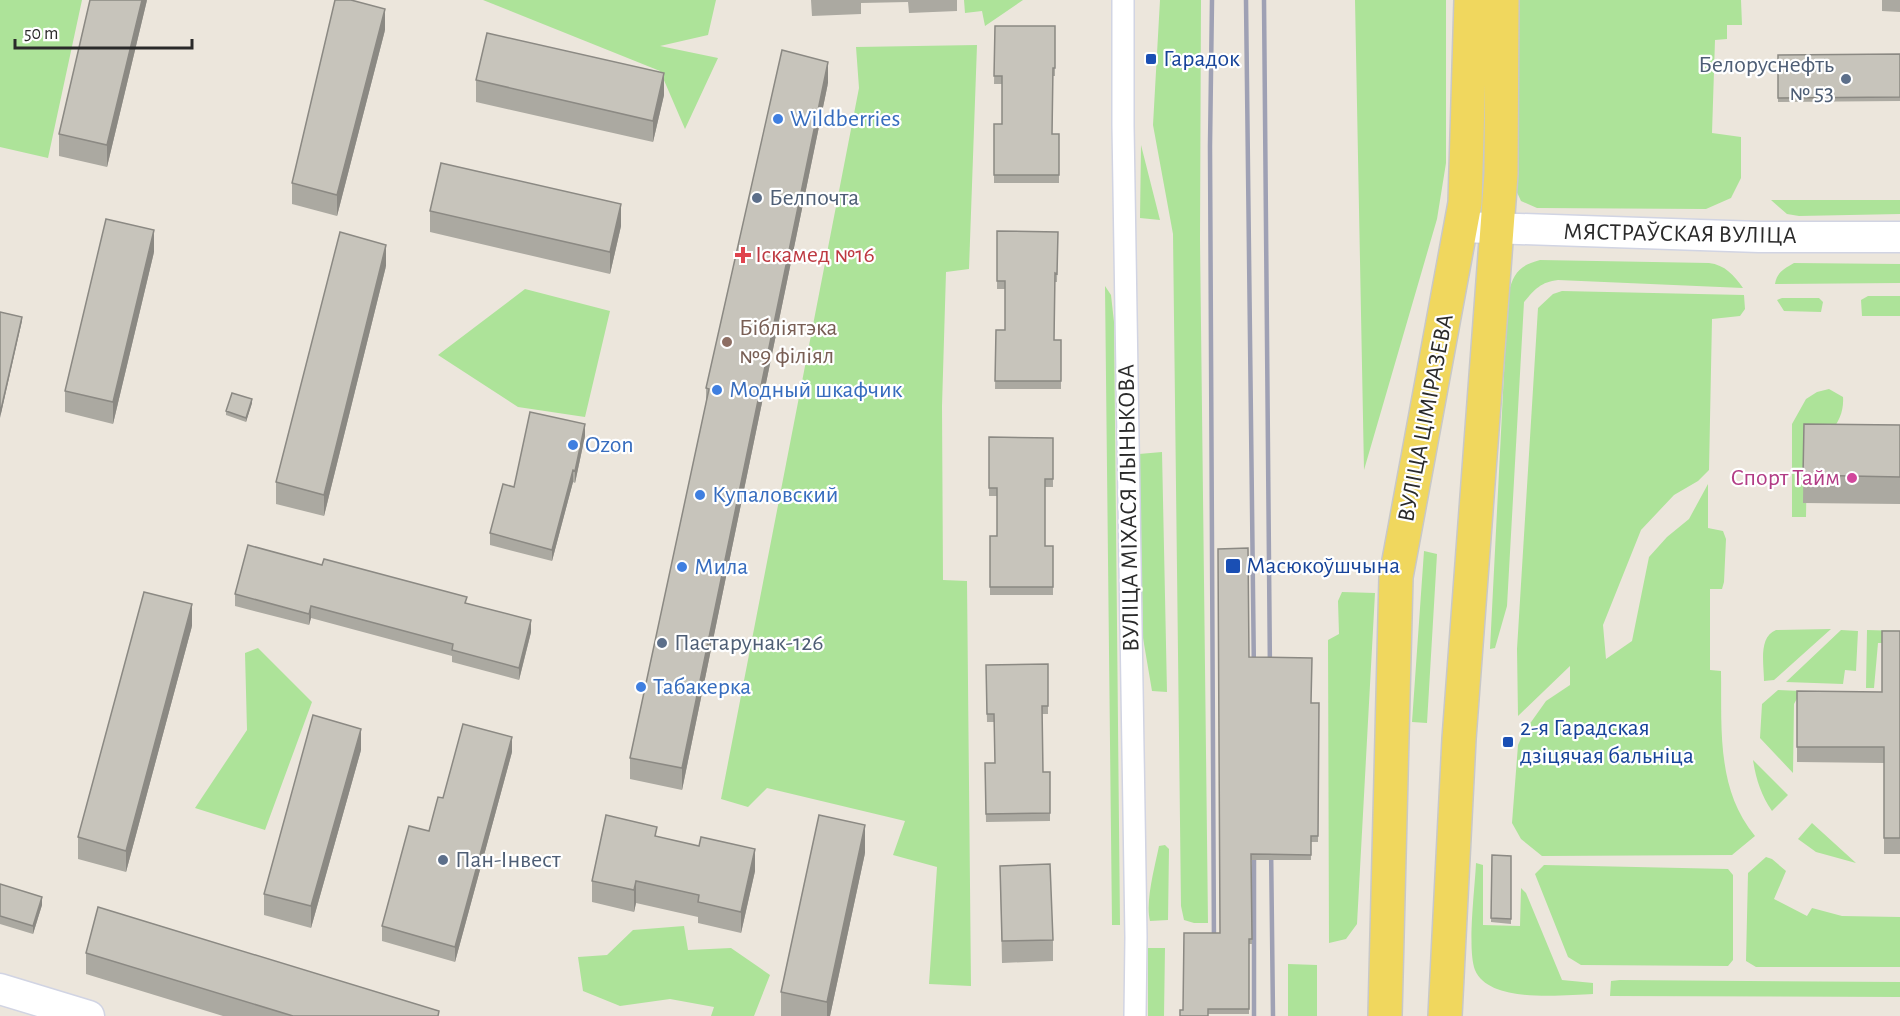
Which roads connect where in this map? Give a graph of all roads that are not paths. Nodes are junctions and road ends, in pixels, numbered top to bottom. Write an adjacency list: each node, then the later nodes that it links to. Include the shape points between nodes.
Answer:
1 (1123, 0): 9 (street, ВУЛІЦА МІХАСЯ ЛЫНЬКОВА)
2 (1471, 0): 4 (main road, ВУЛІЦА ЦІМІРАЗЕВА)
3 (1502, 0): 5 (main road, ВУЛІЦА ЦІМІРАЗЕВА)
4 (1461, 227): 5 (street, МЯСТРАЎСКАЯ ВУЛІЦА); 10 (main road, ВУЛІЦА ЦІМІРАЗЕВА, via 1396,577)
5 (1497, 229): 6 (street, МЯСТРАЎСКАЯ ВУЛІЦА); 11 (main road, ВУЛІЦА ЦІМІРАЗЕВА, via 1461,705)
6 (1900, 237)
7 (0, 989): 8 (street)
8 (89, 1016)
9 (1135, 1016)
10 (1385, 1016)
11 (1445, 1016)

